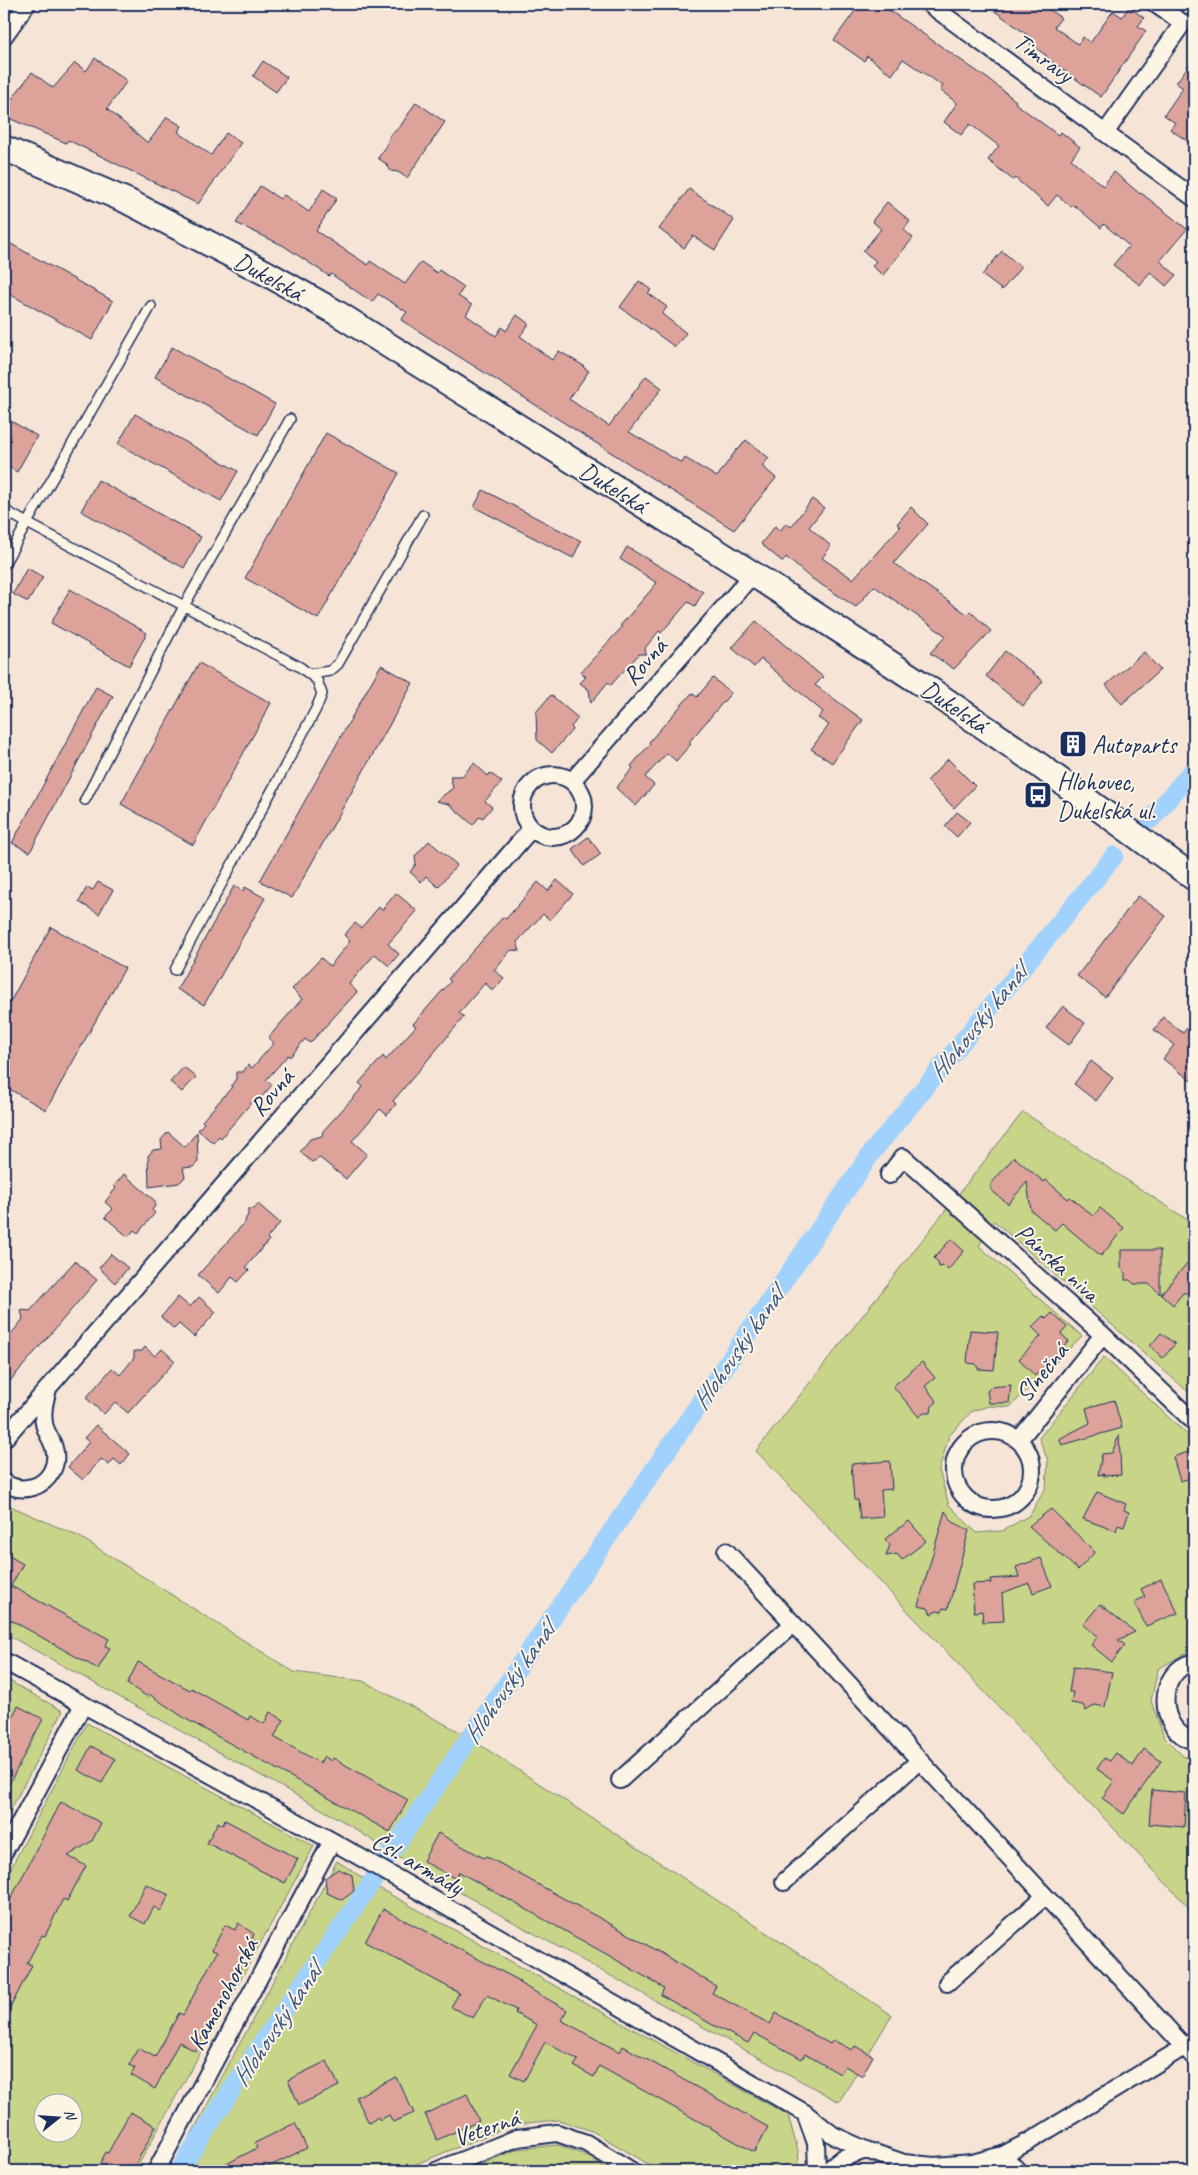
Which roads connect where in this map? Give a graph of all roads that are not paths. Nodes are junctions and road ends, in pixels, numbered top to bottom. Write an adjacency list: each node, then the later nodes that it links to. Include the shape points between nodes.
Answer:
1 (27, 4): 5 (street)
2 (928, 4): 6 (street, Timravy)
3 (1155, 4): 4 (street)
4 (1188, 28): 6 (street)
5 (4, 36)
6 (1105, 133): 8 (street, Timravy)
7 (4, 148): 15 (main road, Dukelská, via 127,201 337,313)
8 (1194, 198)
9 (151, 306): 13 (lane)
10 (290, 419): 16 (lane)
11 (4, 510): 13 (lane)
12 (423, 515): 17 (lane, via 338,664 330,671)
13 (27, 523): 14 (lane); 16 (lane)
14 (4, 564)
15 (753, 574): 18 (street, Rovná); 21 (main road, Dukelská, via 978,722)
16 (184, 606): 17 (lane); 19 (lane)
17 (310, 674): 22 (lane, via 317,680 322,694 316,709)
18 (572, 781): 20 (street, via 552,775 542,776 533,782 526,790 521,810); 20 (street, via 579,788 585,808 577,827 564,836 549,838)
19 (85, 800)
20 (530, 829): 25 (street, Rovná)
21 (1194, 878)
22 (175, 970)
23 (889, 1175): 24 (street, Pánska niva, via 903,1157)
24 (1103, 1335): 26 (street, Pánska niva); 28 (street, Slnečná)
25 (48, 1388): 27 (street, Rovná); 29 (street, via 44,1424 54,1446 54,1468 44,1481 31,1488 19,1489)
26 (1194, 1422)
27 (4, 1439)
28 (1019, 1440): 28 (street, Slnečná, via 996,1430 983,1432 962,1445 956,1456 955,1481 970,1502 989,1509 1009,1507 1020,1500 1033,1476 1028,1450)
29 (4, 1482)
30 (726, 1551): 31 (street)
31 (793, 1624): 36 (street); 37 (street)
32 (4, 1661): 34 (street, Čsl. armády)
33 (1194, 1662): 35 (street, via 1178,1670 1170,1682 1165,1695 1165,1709 1170,1723 1179,1733)
34 (83, 1705): 38 (street, Čsl. armády); 39 (street)
35 (1194, 1741)
36 (919, 1761): 40 (street); 41 (street)
37 (620, 1780)
38 (332, 1841): 44 (street, Čsl. armády); 47 (street, Kamenohorská)
39 (4, 1852)
40 (784, 1882)
41 (1044, 1897): 42 (street); 43 (street)
42 (947, 1983)
43 (1191, 2048): 46 (street, Čsl. armády)
44 (805, 2113): 45 (street, Čsl. armády, via 833,2135); 50 (street, via 816,2143)
45 (866, 2150): 46 (street, Čsl. armády, via 904,2163 934,2166); 51 (street, via 843,2158)
46 (1003, 2155): 52 (street)
47 (156, 2171)
48 (436, 2171): 49 (street, Veterná, via 517,2138 557,2133 586,2143)
49 (632, 2171)
50 (817, 2171)
51 (826, 2171)
52 (1018, 2171)

